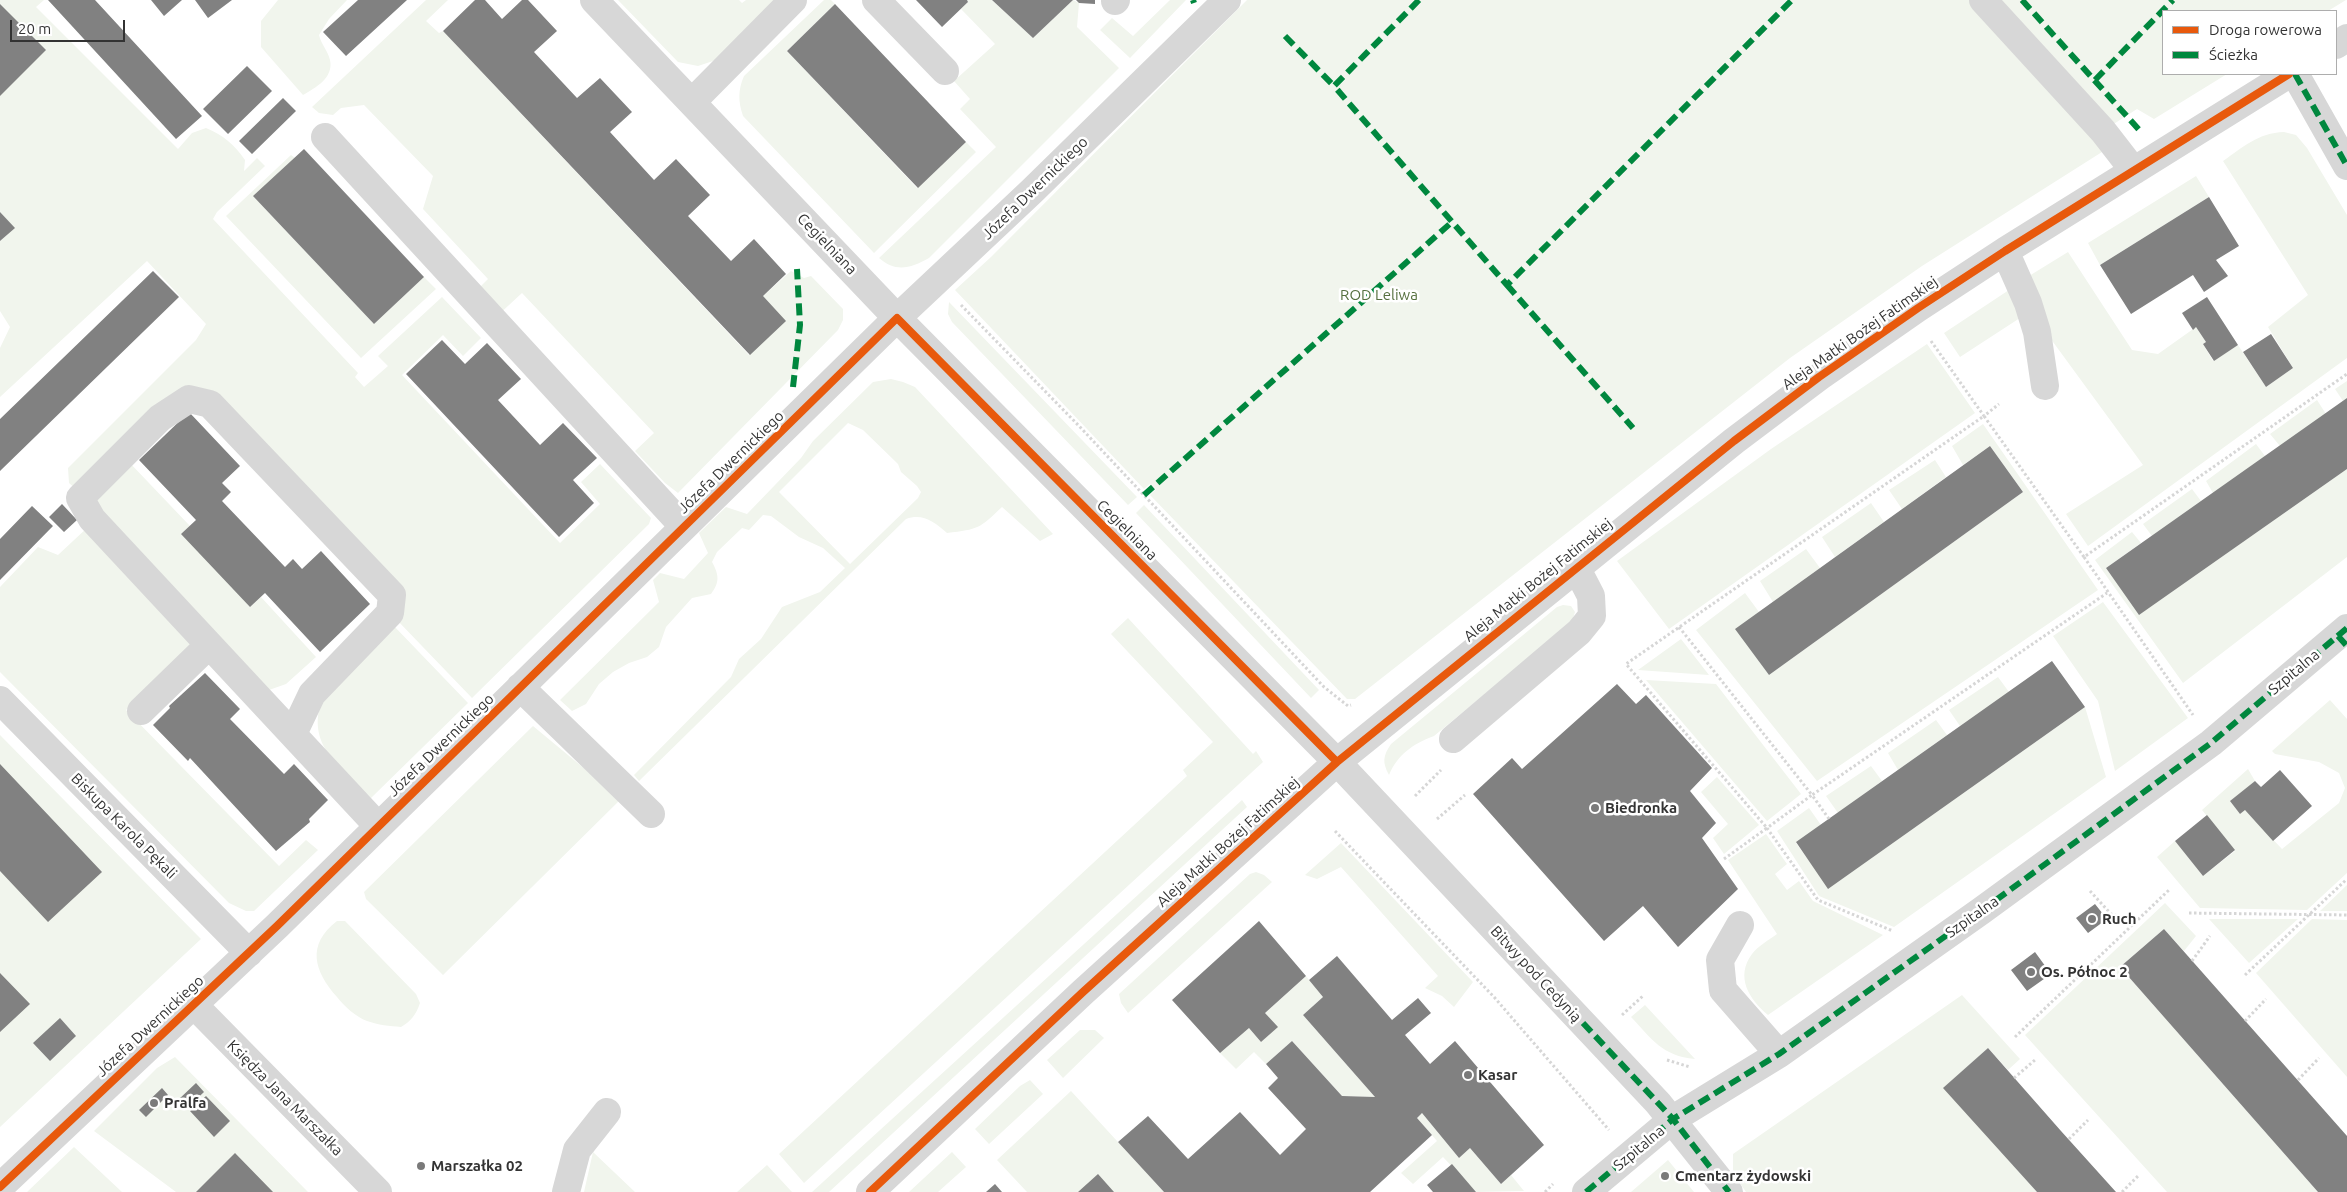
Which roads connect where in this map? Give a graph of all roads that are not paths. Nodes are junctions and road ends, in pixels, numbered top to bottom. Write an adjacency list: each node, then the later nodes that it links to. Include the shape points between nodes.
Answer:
1 (594, 0): 9 (street, Cegielniana)
2 (794, 0): 9 (street)
3 (876, 0): 6 (street)
4 (1227, 0): 14 (street, Józefa Dwernickiego)
5 (1983, 0): 12 (street, via 2103,131)
6 (945, 70)
7 (2287, 75): 12 (street, Aleja Matki Bożej Fatimskiej)
8 (2296, 75): 11 (street)
9 (692, 102): 14 (street, Cegielniana)
10 (325, 137): 16 (street)
11 (2347, 166)
12 (2134, 171): 13 (street, Aleja Matki Bożej Fatimskiej)
13 (2005, 251): 15 (street, via 2037,332); 17 (street, Aleja Matki Bożej Fatimskiej, via 1819,377)
14 (897, 318): 16 (street, Józefa Dwernickiego); 25 (street, Cegielniana)
15 (2045, 386)
16 (684, 527): 20 (street, Józefa Dwernickiego)
17 (1576, 567): 24 (street, via 1591,596 1592,616 1580,632); 25 (street, Aleja Matki Bożej Fatimskiej)
18 (2344, 637): 31 (street, Szpitalna, via 2211,743)
19 (209, 645): 22 (street); 23 (street); 23 (street, via 92,519 80,498 160,418 189,399 210,404 392,595 390,613 312,694)
20 (520, 687): 26 (street); 27 (street, Józefa Dwernickiego)
21 (0, 700): 29 (street, Biskupa Karola Pękali)
22 (141, 711)
23 (292, 734): 27 (street)
24 (1453, 739)
25 (1337, 762): 33 (street, Bitwy pod Cedynią); 37 (street, Aleja Matki Bożej Fatimskiej, via 1083,992)
26 (651, 814)
27 (378, 826): 29 (street, Józefa Dwernickiego)
28 (1740, 925): 31 (street, via 1720,960 1723,990)
29 (249, 953): 30 (street, Józefa Dwernickiego)
30 (192, 1004): 34 (street, Józefa Dwernickiego); 35 (street, Księdza Jana Marszałka)
31 (1779, 1054): 33 (street, Szpitalna)
32 (608, 1112): 36 (street, via 577,1150)
33 (1673, 1119): 38 (street, Szpitalna); 39 (street, Bitwy pod Cedynią)
34 (0, 1187)
35 (378, 1192)
36 (566, 1192)
37 (870, 1192)
38 (1586, 1192)
39 (1729, 1192)

